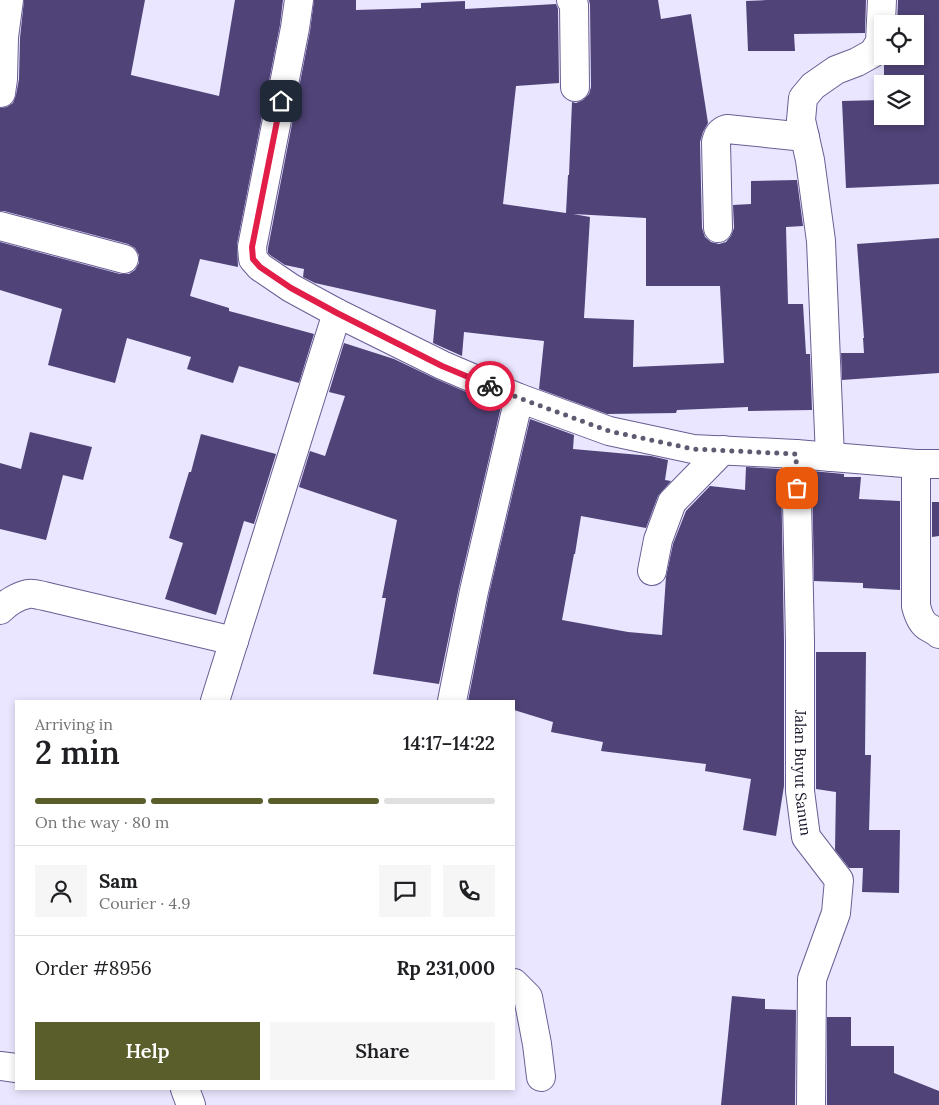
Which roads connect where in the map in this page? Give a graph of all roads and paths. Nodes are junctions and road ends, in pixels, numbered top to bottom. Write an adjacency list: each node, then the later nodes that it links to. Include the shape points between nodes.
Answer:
1 (9, 0): 6 (street)
2 (298, 0): 11 (street, via 252,247 253,259 291,288)
3 (571, 0): 5 (street, via 574,5)
4 (882, 0): 7 (street, via 880,42 873,53 836,70 812,86 803,98 801,120)
5 (575, 87)
6 (1, 94)
7 (804, 137): 9 (street, via 722,131 716,142); 15 (street, via 821,241)
8 (0, 226): 10 (street)
9 (718, 228)
10 (124, 258)
11 (337, 313): 12 (street, via 442,366); 20 (street)
12 (519, 398): 13 (street, via 609,431 693,449); 22 (street)
13 (723, 450): 14 (street); 17 (street, via 672,502 658,540)
14 (796, 454): 15 (street); 29 (street, Jalan Buyut Sanun, via 800,791 806,837 839,880 836,912 812,978)
15 (830, 457): 16 (street)
16 (927, 464): 19 (street, via 916,606 918,616 926,626)
17 (652, 571)
18 (0, 610): 20 (street, via 30,594)
19 (938, 633)
20 (234, 640): 21 (street)
21 (216, 700)
22 (452, 700)
23 (515, 984): 26 (street, via 528,998)
24 (0, 1066): 25 (street)
25 (15, 1068)
26 (541, 1077)
27 (185, 1090): 28 (street)
28 (191, 1105)
29 (811, 1105)

